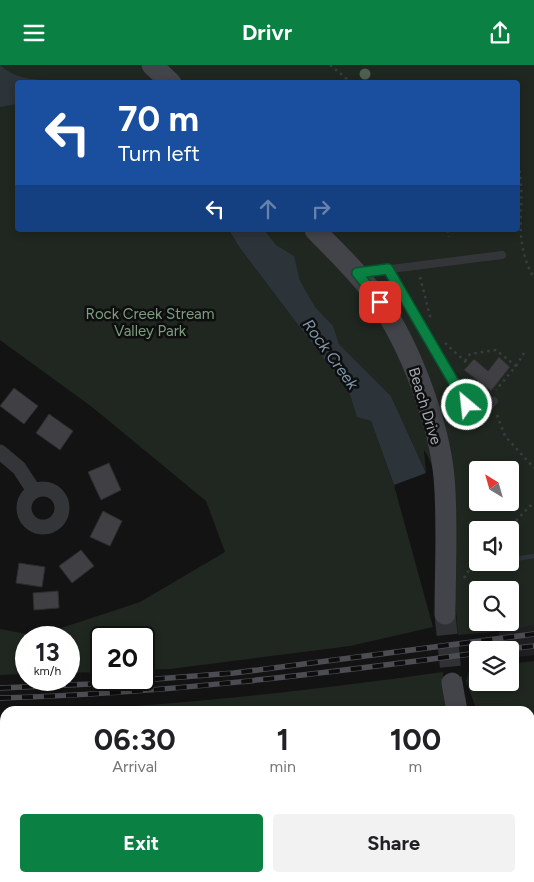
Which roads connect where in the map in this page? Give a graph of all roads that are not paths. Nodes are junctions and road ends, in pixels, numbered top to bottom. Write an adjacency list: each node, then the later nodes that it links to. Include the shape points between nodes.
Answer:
1 (152, 65): 2 (street)
2 (168, 80)
3 (317, 232): 6 (street, Beach Drive)
4 (502, 255): 5 (lane)
5 (388, 269): 6 (lane); 7 (lane, via 475,421)
6 (357, 273): 10 (street, Beach Drive, via 380,302 412,362 435,430 444,476)
7 (494, 401)
8 (0, 452): 9 (street, via 19,468)
9 (34, 491)
10 (444, 614)
11 (452, 683): 12 (street)
12 (456, 706)

